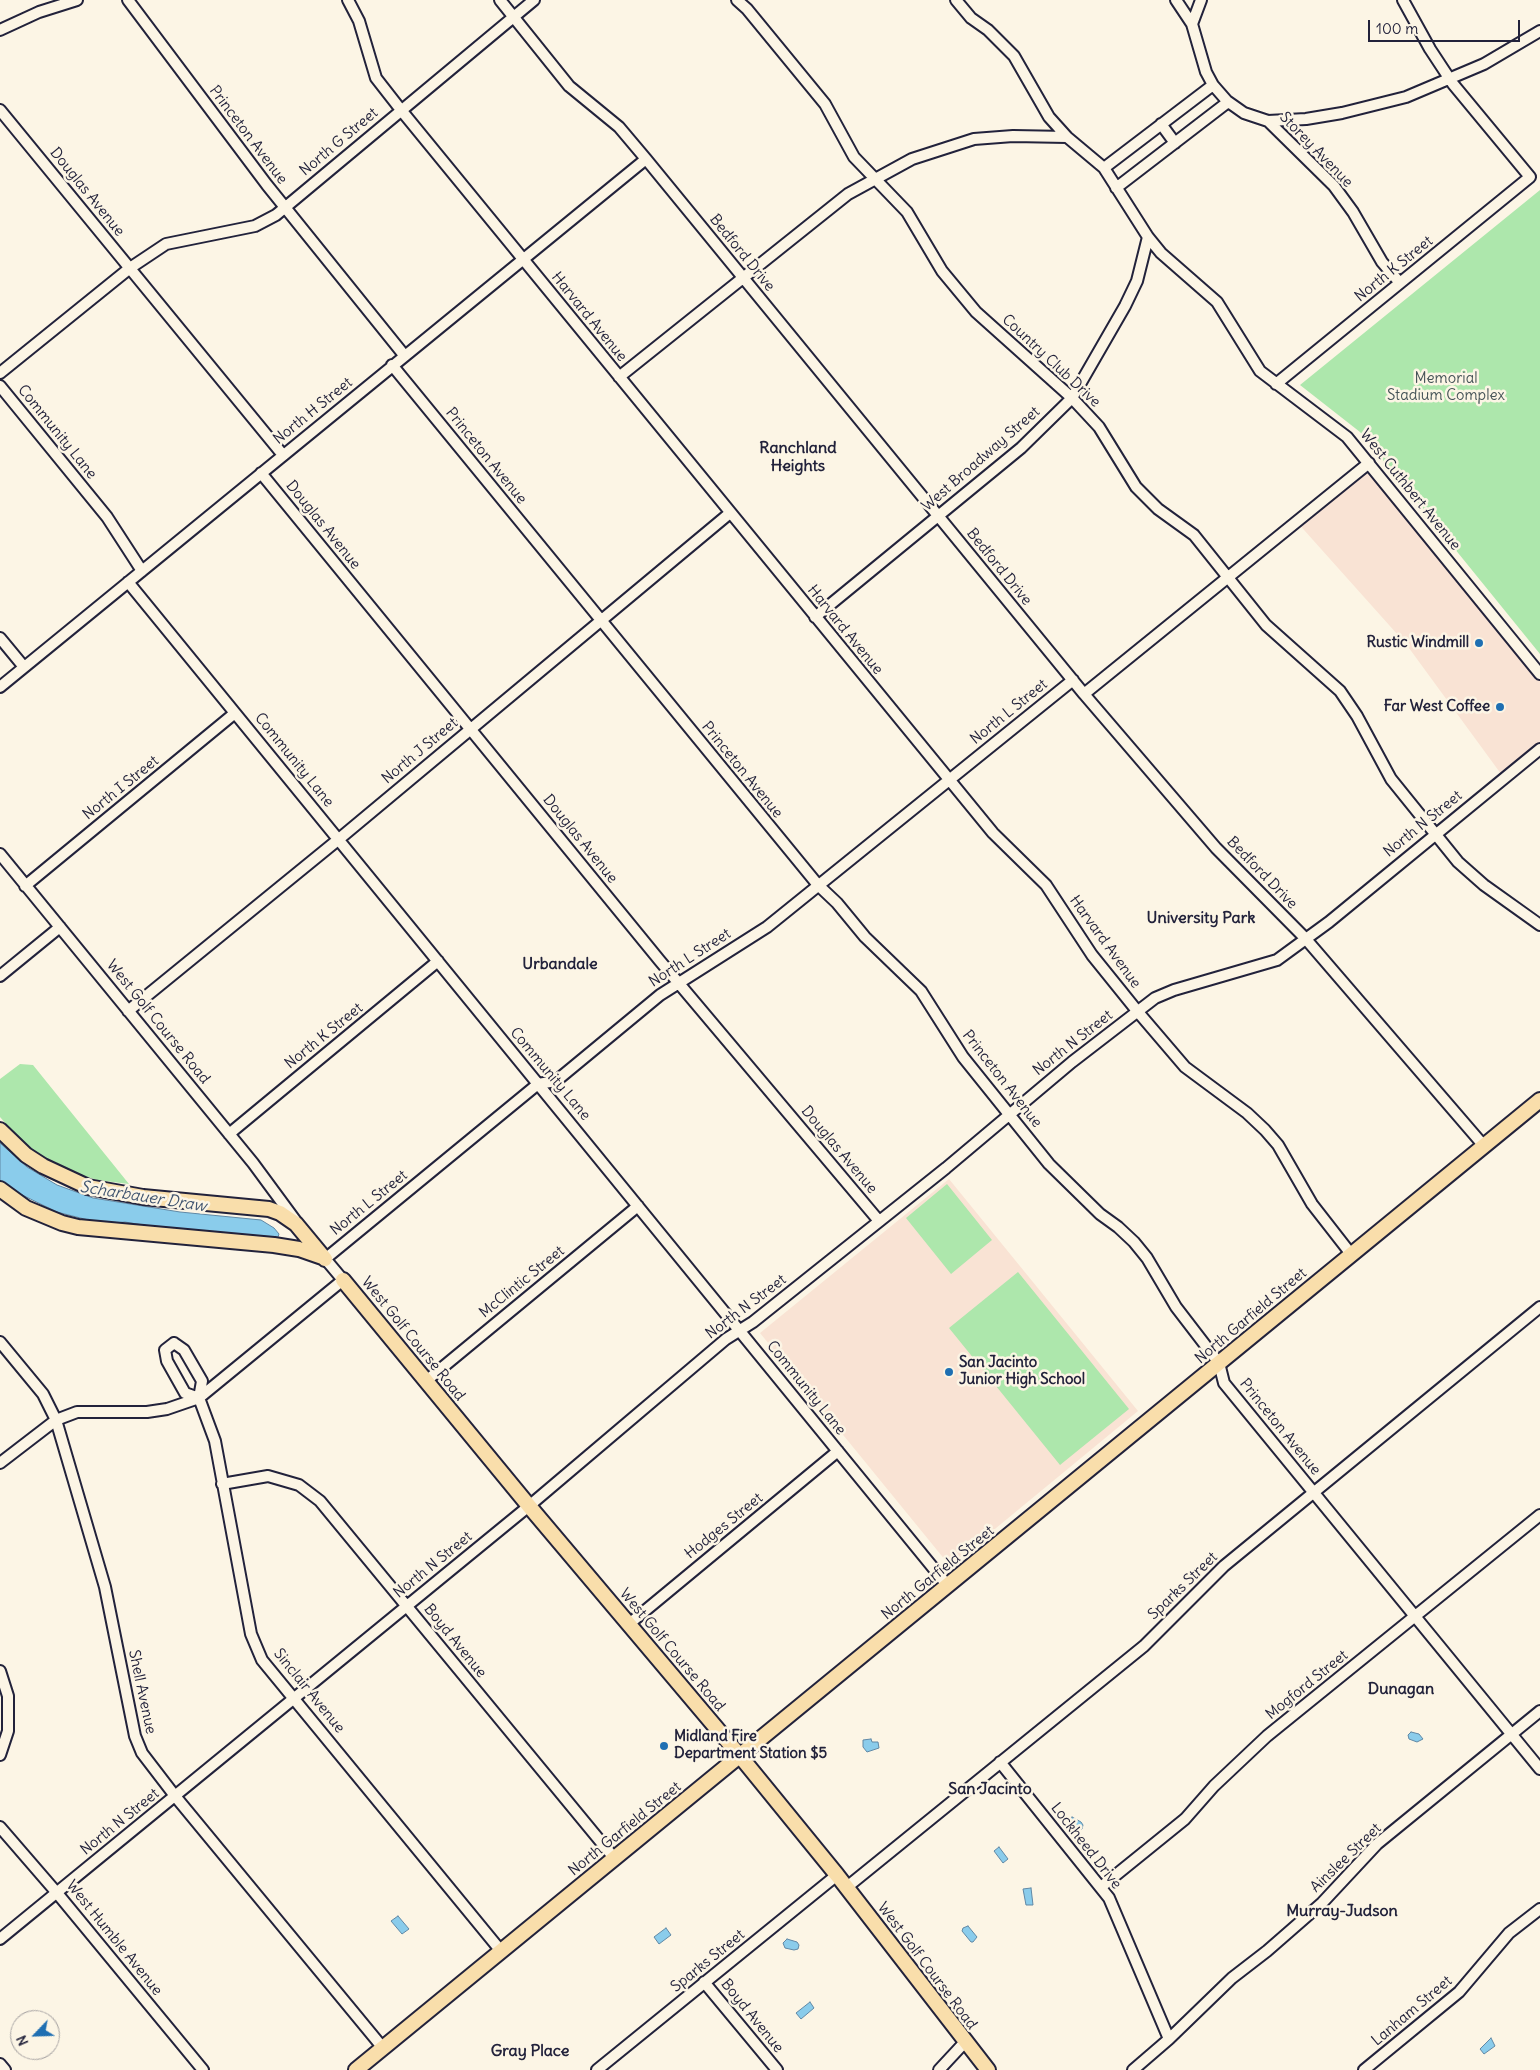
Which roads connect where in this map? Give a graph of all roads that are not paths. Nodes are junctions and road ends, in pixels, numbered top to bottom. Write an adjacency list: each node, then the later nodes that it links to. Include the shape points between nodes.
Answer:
1 (76, 0): 13 (street)
2 (128, 0): 28 (street, Princeton Avenue)
3 (348, 0): 19 (street, Harvard Avenue, via 359,21 376,78)
4 (500, 0): 11 (street, Bedford Drive)
5 (534, 0): 11 (street, North G Street)
6 (736, 0): 26 (street, Country Club Drive, via 747,9 825,104 854,157)
7 (956, 0): 22 (street, West Cuthbert Avenue, via 971,18 1014,56 1049,117)
8 (1176, 0): 12 (street, Storey Avenue)
9 (1200, 0): 12 (street)
10 (1403, 0): 15 (street)
11 (514, 17): 19 (street, North G Street); 24 (street, Bedford Drive, via 570,86 619,127)
12 (1192, 24): 16 (street, Storey Avenue)
13 (0, 30)
14 (1540, 31): 15 (street, via 1501,56)
15 (1450, 80): 20 (street, via 1356,110); 33 (street, North K Street, via 1530,177)
16 (1213, 85): 17 (street, Storey Avenue); 21 (street)
17 (1228, 102): 20 (street, Storey Avenue, via 1244,114); 23 (street)
18 (0, 110): 31 (street, Douglas Avenue)
19 (401, 110): 28 (street, North G Street); 30 (street, Harvard Avenue)
20 (1268, 121): 33 (street, Storey Avenue, via 1334,186 1382,262)
21 (1161, 124): 23 (street); 25 (street)
22 (1067, 137): 25 (street, West Cuthbert Avenue); 26 (street, via 974,139 912,159)
23 (1175, 143): 27 (street)
24 (646, 159): 30 (street, North H Street); 32 (street, Bedford Drive)
25 (1104, 168): 27 (street, West Cuthbert Avenue)
26 (875, 179): 32 (street, via 848,194); 40 (street, Country Club Drive, via 907,212 942,271 976,312)
27 (1116, 188): 29 (street, West Cuthbert Avenue)
28 (285, 206): 31 (street, North G Street, via 255,226 166,244); 34 (street, Princeton Avenue)
29 (1148, 237): 38 (street, West Cuthbert Avenue, via 1161,253 1217,302 1260,370); 40 (street, West Broadway Street, via 1137,281)
30 (523, 259): 34 (street, North H Street); 37 (street, Harvard Avenue)
31 (130, 268): 36 (street, North G Street); 41 (street, Douglas Avenue)
32 (744, 279): 37 (street); 45 (street, Bedford Drive)
33 (1400, 283): 38 (street, North K Street)
34 (404, 356): 35 (street, North H Street)
35 (392, 365): 41 (street, North H Street); 50 (street, Princeton Avenue)
36 (0, 373)
37 (619, 377): 44 (street, Harvard Avenue)
38 (1276, 384): 42 (street, West Cuthbert Avenue, via 1347,437)
39 (0, 386): 46 (street, Community Lane, via 107,517)
40 (1072, 398): 45 (street, West Broadway Street, via 1021,448); 47 (street, Country Club Drive, via 1099,427 1136,487 1158,509 1194,535)
41 (283, 455): 43 (street, North H Street)
42 (1368, 463): 47 (street); 53 (street, West Cuthbert Avenue)
43 (261, 473): 46 (street, North H Street); 58 (street, Douglas Avenue)
44 (730, 513): 49 (street, Harvard Avenue); 50 (street, North J Street)
45 (938, 516): 49 (street, West Broadway Street); 54 (street, Bedford Drive)
46 (142, 571): 48 (street, North H Street)
47 (1228, 577): 56 (street); 61 (street, Country Club Drive, via 1266,625 1340,691 1391,778)
48 (128, 582): 52 (street, North H Street); 57 (street, Community Lane)
49 (815, 617): 60 (street, Harvard Avenue)
50 (600, 620): 58 (street, North J Street); 64 (street, Princeton Avenue)
51 (0, 638): 52 (street)
52 (24, 668): 55 (street, North H Street)
53 (1540, 674)
54 (1072, 680): 56 (street, Bedford Drive); 60 (street, North L Street)
55 (0, 687)
56 (1084, 694): 68 (street, Bedford Drive, via 1216,848)
57 (235, 713): 62 (street, Community Lane); 65 (street, North I Street)
58 (470, 728): 62 (street, North J Street); 71 (street, Douglas Avenue)
59 (1540, 750): 61 (street, North N Street)
60 (948, 780): 64 (street, North L Street); 73 (street, Harvard Avenue, via 993,833 1046,885 1092,955)
61 (1436, 834): 66 (street, Country Club Drive, via 1458,862 1484,885); 68 (street, North N Street)
62 (339, 839): 69 (street, Community Lane); 72 (street, North J Street)
63 (0, 854): 65 (street, West Golf Course Road)
64 (818, 885): 71 (street, North L Street, via 767,927); 76 (street, Princeton Avenue, via 865,937 921,991 963,1057)
65 (25, 886): 67 (street, West Golf Course Road)
66 (1540, 925)
67 (60, 927): 70 (street); 72 (street, West Golf Course Road)
68 (1305, 938): 73 (street, North N Street, via 1277,960 1174,990 1155,998); 79 (street, Bedford Drive)
69 (438, 961): 74 (street, Community Lane); 78 (street, North K Street)
70 (0, 976)
71 (678, 982): 74 (street, North L Street, via 556,1081); 82 (street, Douglas Avenue)
72 (128, 1011): 78 (street, West Golf Course Road)
73 (1138, 1012): 76 (street, North N Street); 83 (street, Harvard Avenue, via 1185,1068 1265,1130 1278,1145 1312,1204)
74 (538, 1084): 81 (street, Community Lane); 84 (street, North L Street)
75 (1540, 1100): 79 (main road, North Garfield Street)
76 (1009, 1114): 82 (street, North N Street); 89 (street, Princeton Avenue, via 1049,1164 1139,1248 1182,1316)
77 (0, 1130): 84 (main road, via 26,1155 88,1187 143,1197 270,1209 296,1224)
78 (229, 1134): 84 (street, West Golf Course Road)
79 (1484, 1146): 83 (main road, North Garfield Street)
80 (0, 1189): 84 (main road, via 26,1208 78,1227 274,1245 307,1251)
81 (638, 1206): 87 (street, Community Lane); 90 (street, McClintic Street)
82 (879, 1220): 87 (street, North N Street)
83 (1351, 1254): 89 (main road, North Garfield Street)
84 (325, 1259): 85 (street, West Golf Course Road)
85 (343, 1280): 90 (main road, West Golf Course Road); 91 (street)
86 (1540, 1307): 96 (street, Sparks Street)
87 (740, 1330): 93 (street, Community Lane); 97 (street, North N Street)
88 (0, 1342): 92 (street, Shell Avenue, via 43,1394)
89 (1219, 1363): 96 (street, Princeton Avenue, via 1224,1383); 99 (main road, North Garfield Street)
90 (426, 1381): 97 (main road, West Golf Course Road)
91 (199, 1398): 91 (street, Sinclair Avenue, via 185,1393 165,1356 165,1350 174,1343 180,1346 202,1381); 92 (street, via 148,1412 77,1412); 95 (street, Sinclair Avenue, via 215,1442)
92 (56, 1420): 94 (street); 111 (street, Shell Avenue, via 105,1587 136,1736 142,1753)
93 (838, 1451): 99 (street, Community Lane); 102 (street, Hodges Street)
94 (0, 1463)
95 (222, 1484): 100 (street, Boyd Avenue, via 268,1476 299,1485 320,1500); 104 (street, Sinclair Avenue, via 251,1634 262,1660)
96 (1314, 1493): 101 (street, Princeton Avenue); 109 (street, Sparks Street, via 1224,1566 1144,1646)
97 (529, 1506): 100 (street, North N Street); 102 (main road, West Golf Course Road)
98 (1540, 1515): 101 (street, Mogford Street)
99 (948, 1586): 108 (main road, North Garfield Street)
100 (407, 1606): 104 (street, North N Street); 113 (street, Boyd Avenue)
101 (1416, 1617): 106 (street, Princeton Avenue); 116 (street, Mogford Street, via 1268,1736 1214,1786 1185,1819)
102 (629, 1624): 108 (main road, West Golf Course Road)
103 (0, 1671): 107 (street, via 8,1696 8,1731)
104 (294, 1698): 111 (street, North N Street); 120 (street, Sinclair Avenue)
105 (1540, 1711): 106 (street, Ainslee Street)
106 (1512, 1734): 110 (street, Princeton Avenue); 122 (street, Ainslee Street, via 1377,1844 1322,1903 1232,1978)
107 (0, 1755)
108 (740, 1756): 113 (main road, North Garfield Street); 114 (main road, West Golf Course Road)
109 (1000, 1762): 115 (street, Sparks Street); 116 (street, Lockheed Drive)
110 (1540, 1769)
111 (175, 1796): 117 (street, North N Street); 124 (street, Shell Avenue)
112 (0, 1827): 117 (street, West Humble Avenue)
113 (614, 1858): 120 (main road, North Garfield Street)
114 (837, 1875): 115 (main road, West Golf Course Road); 121 (street, Sparks Street)
115 (847, 1887): 123 (main road, West Golf Course Road)
116 (1101, 1887): 122 (street, Lockheed Drive, via 1109,1898)
117 (58, 1893): 119 (street, North N Street); 127 (street, West Humble Avenue)
118 (1540, 1909): 134 (street, Lanham Street, via 1509,1934 1459,1992)
119 (0, 1939)
120 (501, 1951): 124 (main road, North Garfield Street)
121 (704, 1982): 129 (street, Sparks Street); 130 (street, Boyd Avenue)
122 (1169, 2039): 133 (street, Ainslee Street)
123 (966, 2042): 131 (street); 132 (main road, West Golf Course Road)
124 (383, 2048): 128 (main road, North Garfield Street)
125 (0, 2064): 126 (street)
126 (5, 2070)
127 (203, 2070)
128 (356, 2070)
129 (597, 2070)
130 (777, 2070)
131 (939, 2070)
132 (988, 2070)
133 (1133, 2070)
134 (1364, 2070)

